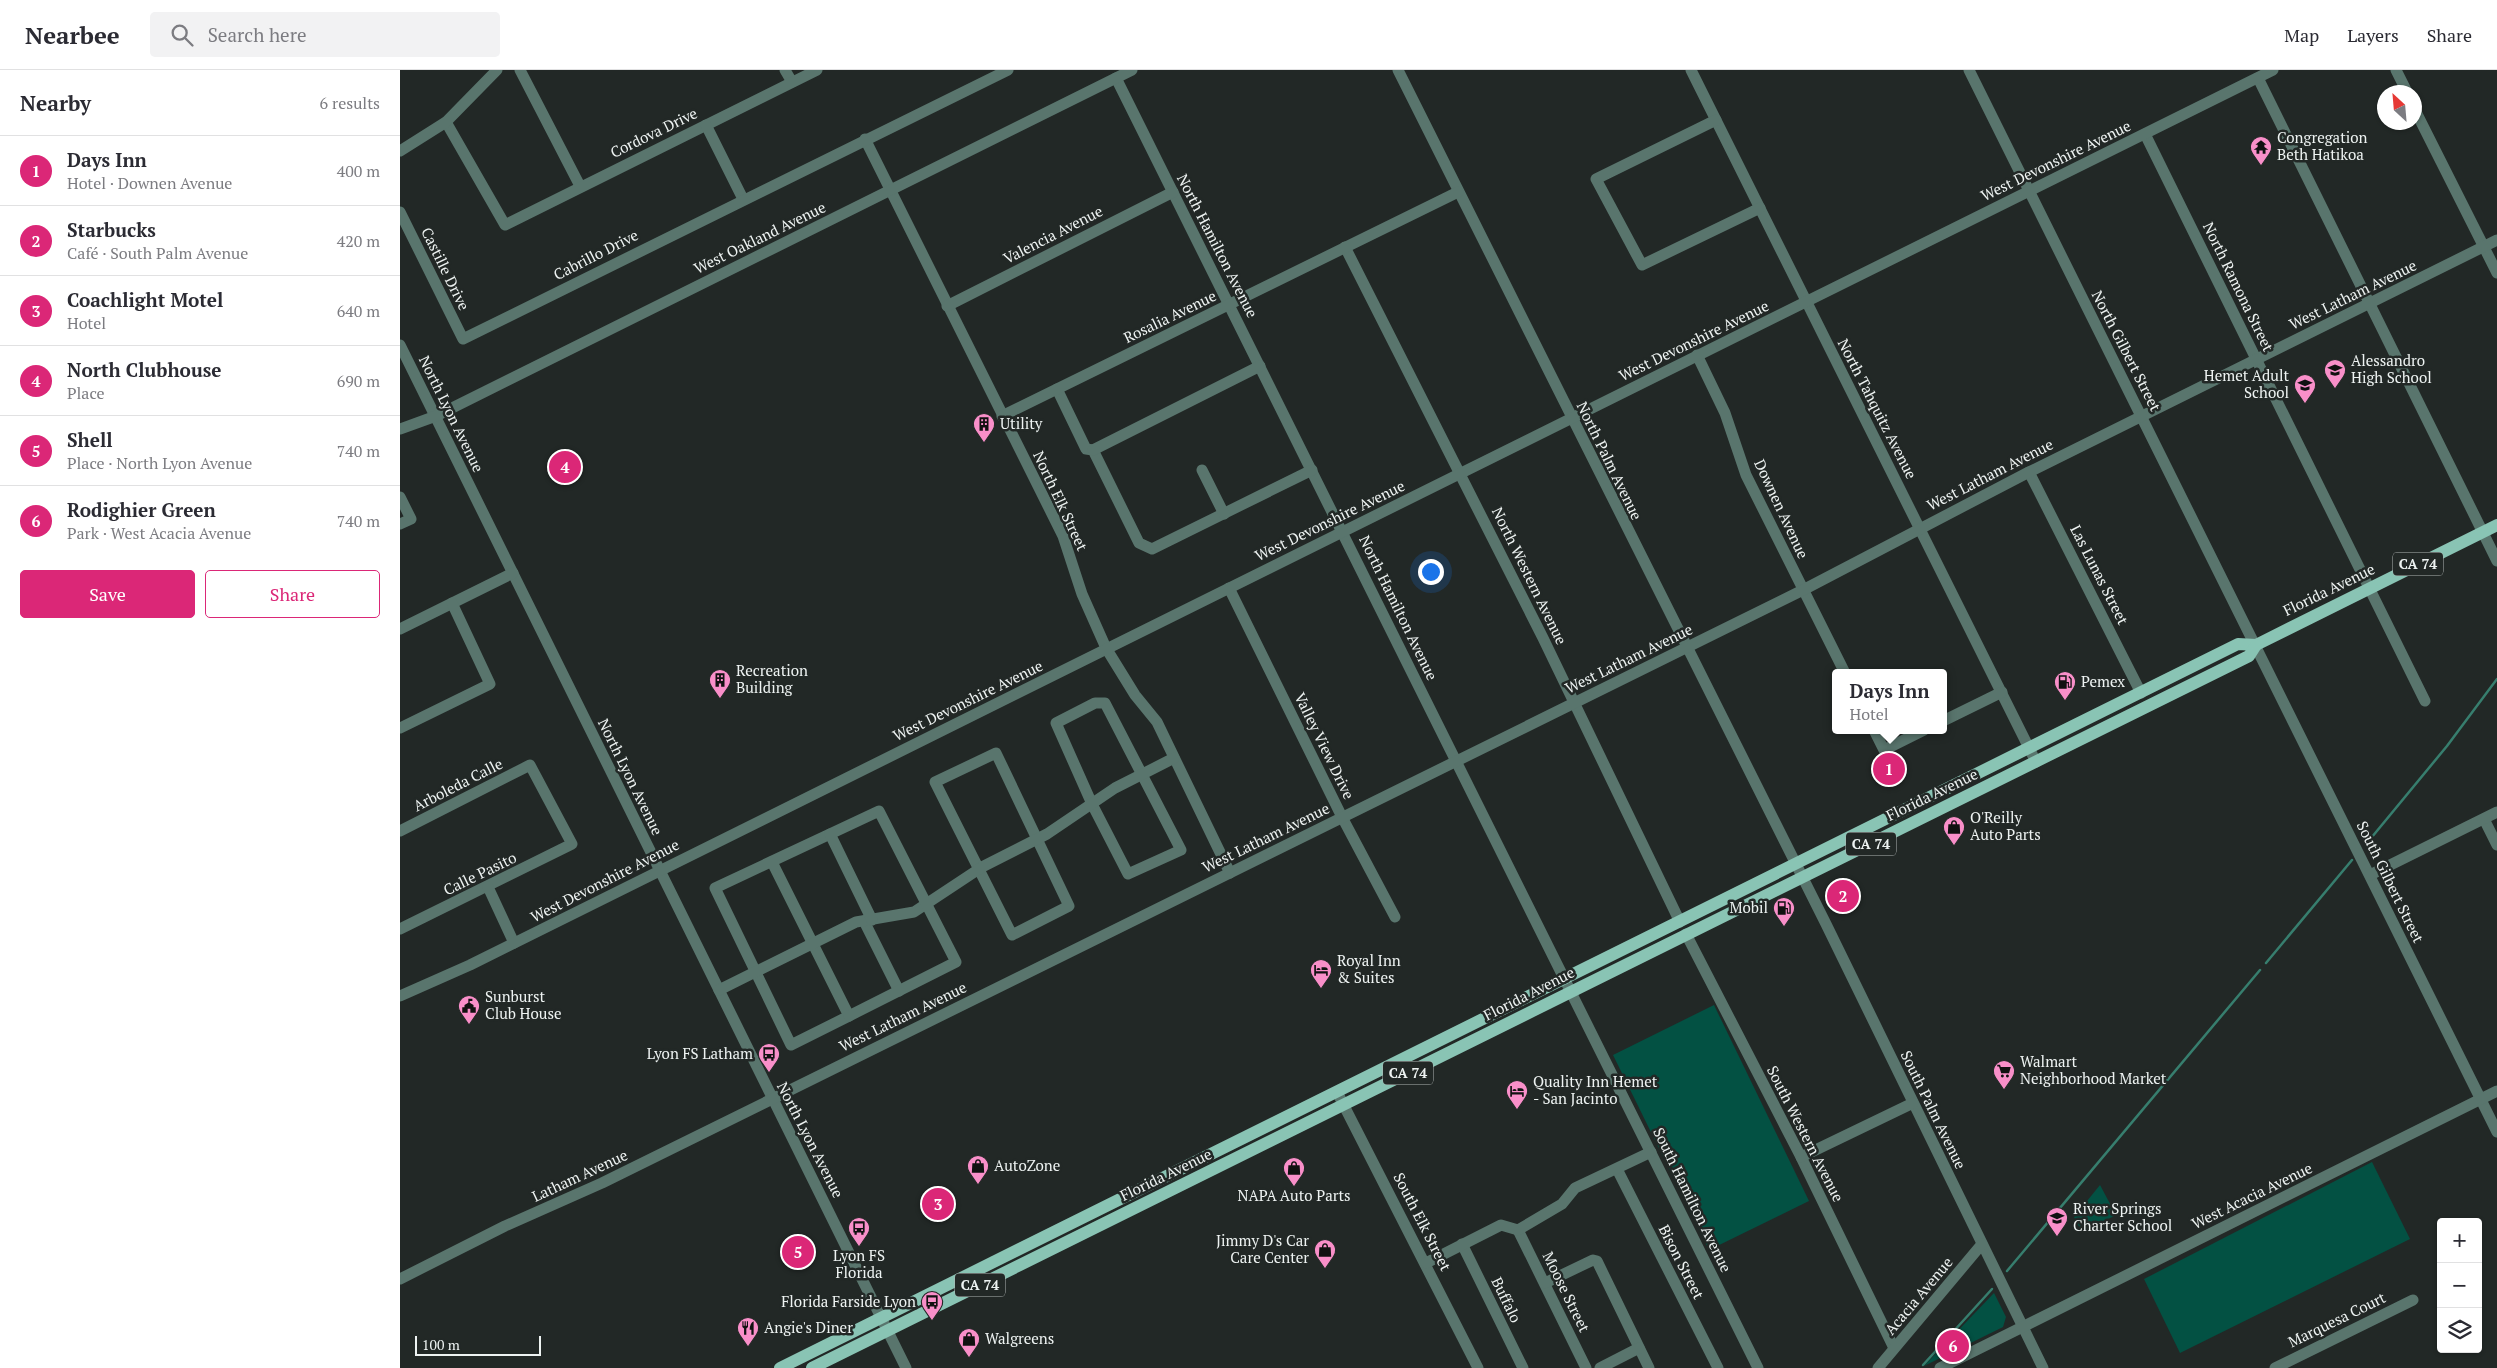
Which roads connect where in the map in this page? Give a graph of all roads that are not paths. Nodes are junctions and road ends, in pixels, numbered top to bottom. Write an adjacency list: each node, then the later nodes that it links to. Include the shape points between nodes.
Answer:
1 (497, 70): 17 (street)
2 (520, 70): 23 (street)
3 (786, 70): 14 (street)
4 (817, 70): 14 (street, Cordova Drive)
5 (1008, 70): 21 (street, Cabrillo Drive)
6 (1132, 70): 12 (street, West Oakland Avenue)
7 (1398, 70): 27 (street, North Palm Avenue)
8 (1691, 70): 16 (street, North Tahquitz Avenue)
9 (1969, 70): 25 (street, North Gilbert Street)
10 (2273, 70): 13 (street, West Devonshire Avenue)
11 (2396, 70): 15 (street)
12 (1116, 78): 24 (street, West Oakland Avenue); 26 (street, North Hamilton Avenue)
13 (2258, 78): 20 (street, West Devonshire Avenue); 37 (street)
14 (792, 82): 18 (street, Cordova Drive)
15 (2404, 85)
16 (1716, 120): 29 (street, North Tahquitz Avenue); 29 (street, via 1596,179 1642,265)
17 (446, 122): 22 (street); 23 (street, Cordova Drive, via 505,225)
18 (706, 124): 23 (street, Cordova Drive); 28 (street)
19 (2422, 124): 33 (street)
20 (2145, 134): 25 (street, West Devonshire Avenue); 42 (street, North Ramona Street)
21 (865, 139): 24 (street, North Elk Street); 28 (street, Cabrillo Drive)
22 (400, 151)
23 (580, 186)
24 (891, 190): 38 (street, North Elk Street); 45 (street, West Oakland Avenue)
25 (2029, 191): 35 (street, West Devonshire Avenue); 47 (street, North Gilbert Street)
26 (1173, 192): 36 (street, North Hamilton Avenue); 38 (street, Valencia Avenue)
27 (1458, 192): 32 (street, Rosalia Avenue); 48 (street, North Palm Avenue)
28 (743, 199): 39 (street, Cabrillo Drive)
29 (1760, 208): 35 (street, North Tahquitz Avenue)
30 (400, 212): 39 (street, Castille Drive)
31 (2497, 240): 33 (street, West Latham Avenue)
32 (1345, 247): 36 (street, Rosalia Avenue); 54 (street, North Western Avenue)
33 (2484, 247): 34 (street); 37 (street, West Latham Avenue)
34 (2497, 273)
35 (1807, 302): 41 (street, West Devonshire Avenue); 59 (street, North Tahquitz Avenue)
36 (1229, 304): 43 (street, North Hamilton Avenue); 44 (street, Rosalia Avenue)
37 (2370, 304): 42 (street, West Latham Avenue); 61 (street)
38 (947, 306): 46 (street, North Elk Street)
39 (463, 338)
40 (400, 345): 45 (street, North Lyon Avenue)
41 (1697, 356): 48 (street, West Devonshire Avenue); 66 (street, Downen Avenue, via 1725,413 1746,475)
42 (2256, 359): 47 (street, West Latham Avenue); 65 (street, North Ramona Street)
43 (1256, 368): 50 (street); 52 (street, North Hamilton Avenue)
44 (1057, 389): 46 (street, Rosalia Avenue); 50 (street, via 1086,449)
45 (436, 416): 49 (street, West Oakland Avenue); 63 (street, North Lyon Avenue)
46 (1002, 416): 70 (street, North Elk Street, via 1063,536 1082,594)
47 (2141, 416): 53 (street, West Latham Avenue); 69 (street, North Gilbert Street)
48 (1571, 418): 54 (street, West Devonshire Avenue); 71 (street, North Palm Avenue)
49 (400, 429)
50 (1092, 450): 56 (street, via 1139,543 1152,549)
51 (1202, 470): 56 (street)
52 (1312, 470): 56 (street); 60 (street, North Hamilton Avenue)
53 (2029, 472): 59 (street, West Latham Avenue); 74 (street, Las Lunas Street)
54 (1460, 473): 60 (street, West Devonshire Avenue); 76 (street, North Western Avenue)
55 (400, 497): 57 (street)
56 (1224, 514)
57 (405, 521)
58 (2497, 525): 61 (main road, Florida Avenue / CA 74)
59 (1920, 528): 66 (street, West Latham Avenue); 73 (street, North Tahquitz Avenue)
60 (1342, 532): 64 (street, West Devonshire Avenue); 84 (street, North Hamilton Avenue)
61 (2483, 532): 62 (street); 65 (main road, Florida Avenue / CA 74)
62 (2497, 561)
63 (513, 573): 67 (street); 98 (street, North Lyon Avenue)
64 (1229, 588): 70 (street, West Devonshire Avenue); 89 (street, Valley View Drive)
65 (2370, 588): 69 (main road, Florida Avenue / CA 74); 75 (street, North Ramona Street)
66 (1803, 590): 71 (street, West Latham Avenue); 72 (street, Downen Avenue)
67 (452, 603): 68 (street); 78 (street, via 490,684)
68 (400, 629)
69 (2256, 645): 74 (main road, Florida Avenue, via 2238,644); 81 (main road, Florida Avenue / CA 74, via 2248,656); 101 (street, South Gilbert Street)
70 (1106, 648): 83 (street, North Elk Street, via 1135,695 1157,722); 98 (street, West Devonshire Avenue)
71 (1685, 648): 76 (street, West Latham Avenue); 97 (street, North Palm Avenue)
72 (1843, 669)
73 (2002, 692): 77 (street); 82 (street, North Tahquitz Avenue)
74 (2141, 693): 81 (main road, via 2142,701 2100,722); 82 (main road, Florida Avenue)
75 (2426, 701)
76 (1574, 702): 84 (street, West Latham Avenue); 107 (street, North Western Avenue)
77 (1947, 719)
78 (400, 728)
79 (1876, 734): 80 (street, via 1884,750)
80 (1916, 734)
81 (2088, 736): 85 (main road, Florida Avenue / CA 74)
82 (2030, 748): 85 (street, North Tahquitz Avenue); 97 (main road, Florida Avenue)
83 (1174, 758): 86 (street); 100 (street, North Elk Street)
84 (1457, 760): 89 (street, West Latham Avenue); 113 (street, North Hamilton Avenue)
85 (2036, 762): 102 (main road, Florida Avenue / CA 74)
86 (1143, 774): 87 (street); 87 (street, via 1181,850 1128,874); 87 (street, via 1105,704 1095,703 1056,723)
87 (1092, 804): 93 (street)
88 (2497, 812): 90 (street)
89 (1342, 817): 100 (street, West Latham Avenue); 105 (street, Valley View Drive)
90 (2484, 818): 95 (street); 101 (street)
91 (400, 831): 94 (street, Arboleda Calle, via 530,765)
92 (830, 834): 96 (street); 104 (street, via 879,811); 106 (street)
93 (1037, 840): 99 (street); 99 (street, via 1069,906 1012,935); 99 (street, via 996,753 935,782)
94 (572, 844): 103 (street, Calle Pasito)
95 (2497, 845)
96 (772, 862): 111 (street); 112 (street, via 714,888)
97 (1796, 865): 102 (street, South Palm Avenue); 107 (main road, Florida Avenue)
98 (659, 870): 110 (street, West Devonshire Avenue); 114 (street, North Lyon Avenue)
99 (978, 870): 104 (street)
100 (1230, 872): 121 (street, West Latham Avenue)
101 (2370, 875): 122 (street, South Gilbert Street)
102 (1802, 878): 109 (main road, Florida Avenue / CA 74); 123 (street, South Palm Avenue)
103 (488, 887): 108 (street, Calle Pasito); 110 (street)
104 (926, 905): 106 (street, via 914,912); 115 (street, via 956,962)
105 (1395, 917)
106 (868, 920): 111 (street, via 856,922); 115 (street)
107 (1680, 922): 113 (main road, Florida Avenue)
108 (400, 929)
109 (1686, 934): 116 (main road, Florida Avenue / CA 74); 127 (street, South Western Avenue)
110 (514, 943): 117 (street, West Devonshire Avenue)
111 (812, 945): 112 (street); 118 (street)
112 (755, 972): 114 (street); 118 (street, via 791,1045)
113 (1566, 979): 116 (street, North Hamilton Avenue); 120 (main road, Florida Avenue)
114 (719, 990): 121 (street, North Lyon Avenue)
115 (899, 991): 118 (street)
116 (1572, 991): 124 (main road, Florida Avenue / CA 74); 126 (street, South Hamilton Avenue)
117 (400, 996)
118 (849, 1016)
119 (2497, 1091): 122 (street, West Acacia Avenue)
120 (1337, 1092): 124 (street, South Elk Street); 128 (main road, Florida Avenue)
121 (772, 1099): 135 (street, Latham Avenue); 138 (street, North Lyon Avenue)
122 (2481, 1099): 125 (street, South Gilbert Street); 139 (street, West Acacia Avenue)
123 (1913, 1103): 127 (street); 133 (street, South Palm Avenue)
124 (1344, 1105): 131 (main road, Florida Avenue / CA 74); 134 (street, South Elk Street)
125 (2497, 1132)
126 (1647, 1154): 129 (street); 153 (street, South Hamilton Avenue)
127 (1801, 1157): 142 (street, South Western Avenue)
128 (1185, 1167): 131 (main road, via 1187,1172 1180,1178 1100,1219); 138 (main road, Florida Avenue)
129 (1617, 1169): 130 (street, via 1575,1188 1562,1204); 152 (street, Bison Street)
130 (1518, 1230): 132 (street, via 1501,1225); 136 (street, Moose Street)
131 (1072, 1240): 140 (main road, Florida Avenue / CA 74)
132 (1462, 1244): 134 (street); 148 (street, Buffalo)
133 (1982, 1244): 139 (street, South Palm Avenue); 142 (street, Acacia Avenue)
134 (1426, 1263): 147 (street, South Elk Street)
135 (400, 1279)
136 (1546, 1284): 141 (street, via 1593,1260 1597,1261); 149 (street, Moose Street)
137 (2414, 1300): 143 (street, Marquesa Court)
138 (882, 1318): 140 (street, North Lyon Avenue); 144 (main road, Florida Avenue)
139 (2023, 1327): 155 (street, West Acacia Avenue); 156 (street, South Palm Avenue)
140 (888, 1330): 145 (main road, Florida Avenue / CA 74); 146 (street, North Lyon Avenue)
141 (1639, 1348): 150 (street); 151 (street)
142 (1894, 1348): 154 (street, Acacia Avenue)
143 (2290, 1365): 157 (street, Marquesa Court)
144 (780, 1368)
145 (812, 1368)
146 (906, 1368)
147 (1478, 1368)
148 (1523, 1368)
149 (1586, 1368)
150 (1600, 1368)
151 (1648, 1368)
152 (1718, 1368)
153 (1758, 1368)
154 (1878, 1368)
155 (1940, 1368)
156 (2043, 1368)
157 (2275, 1368)

